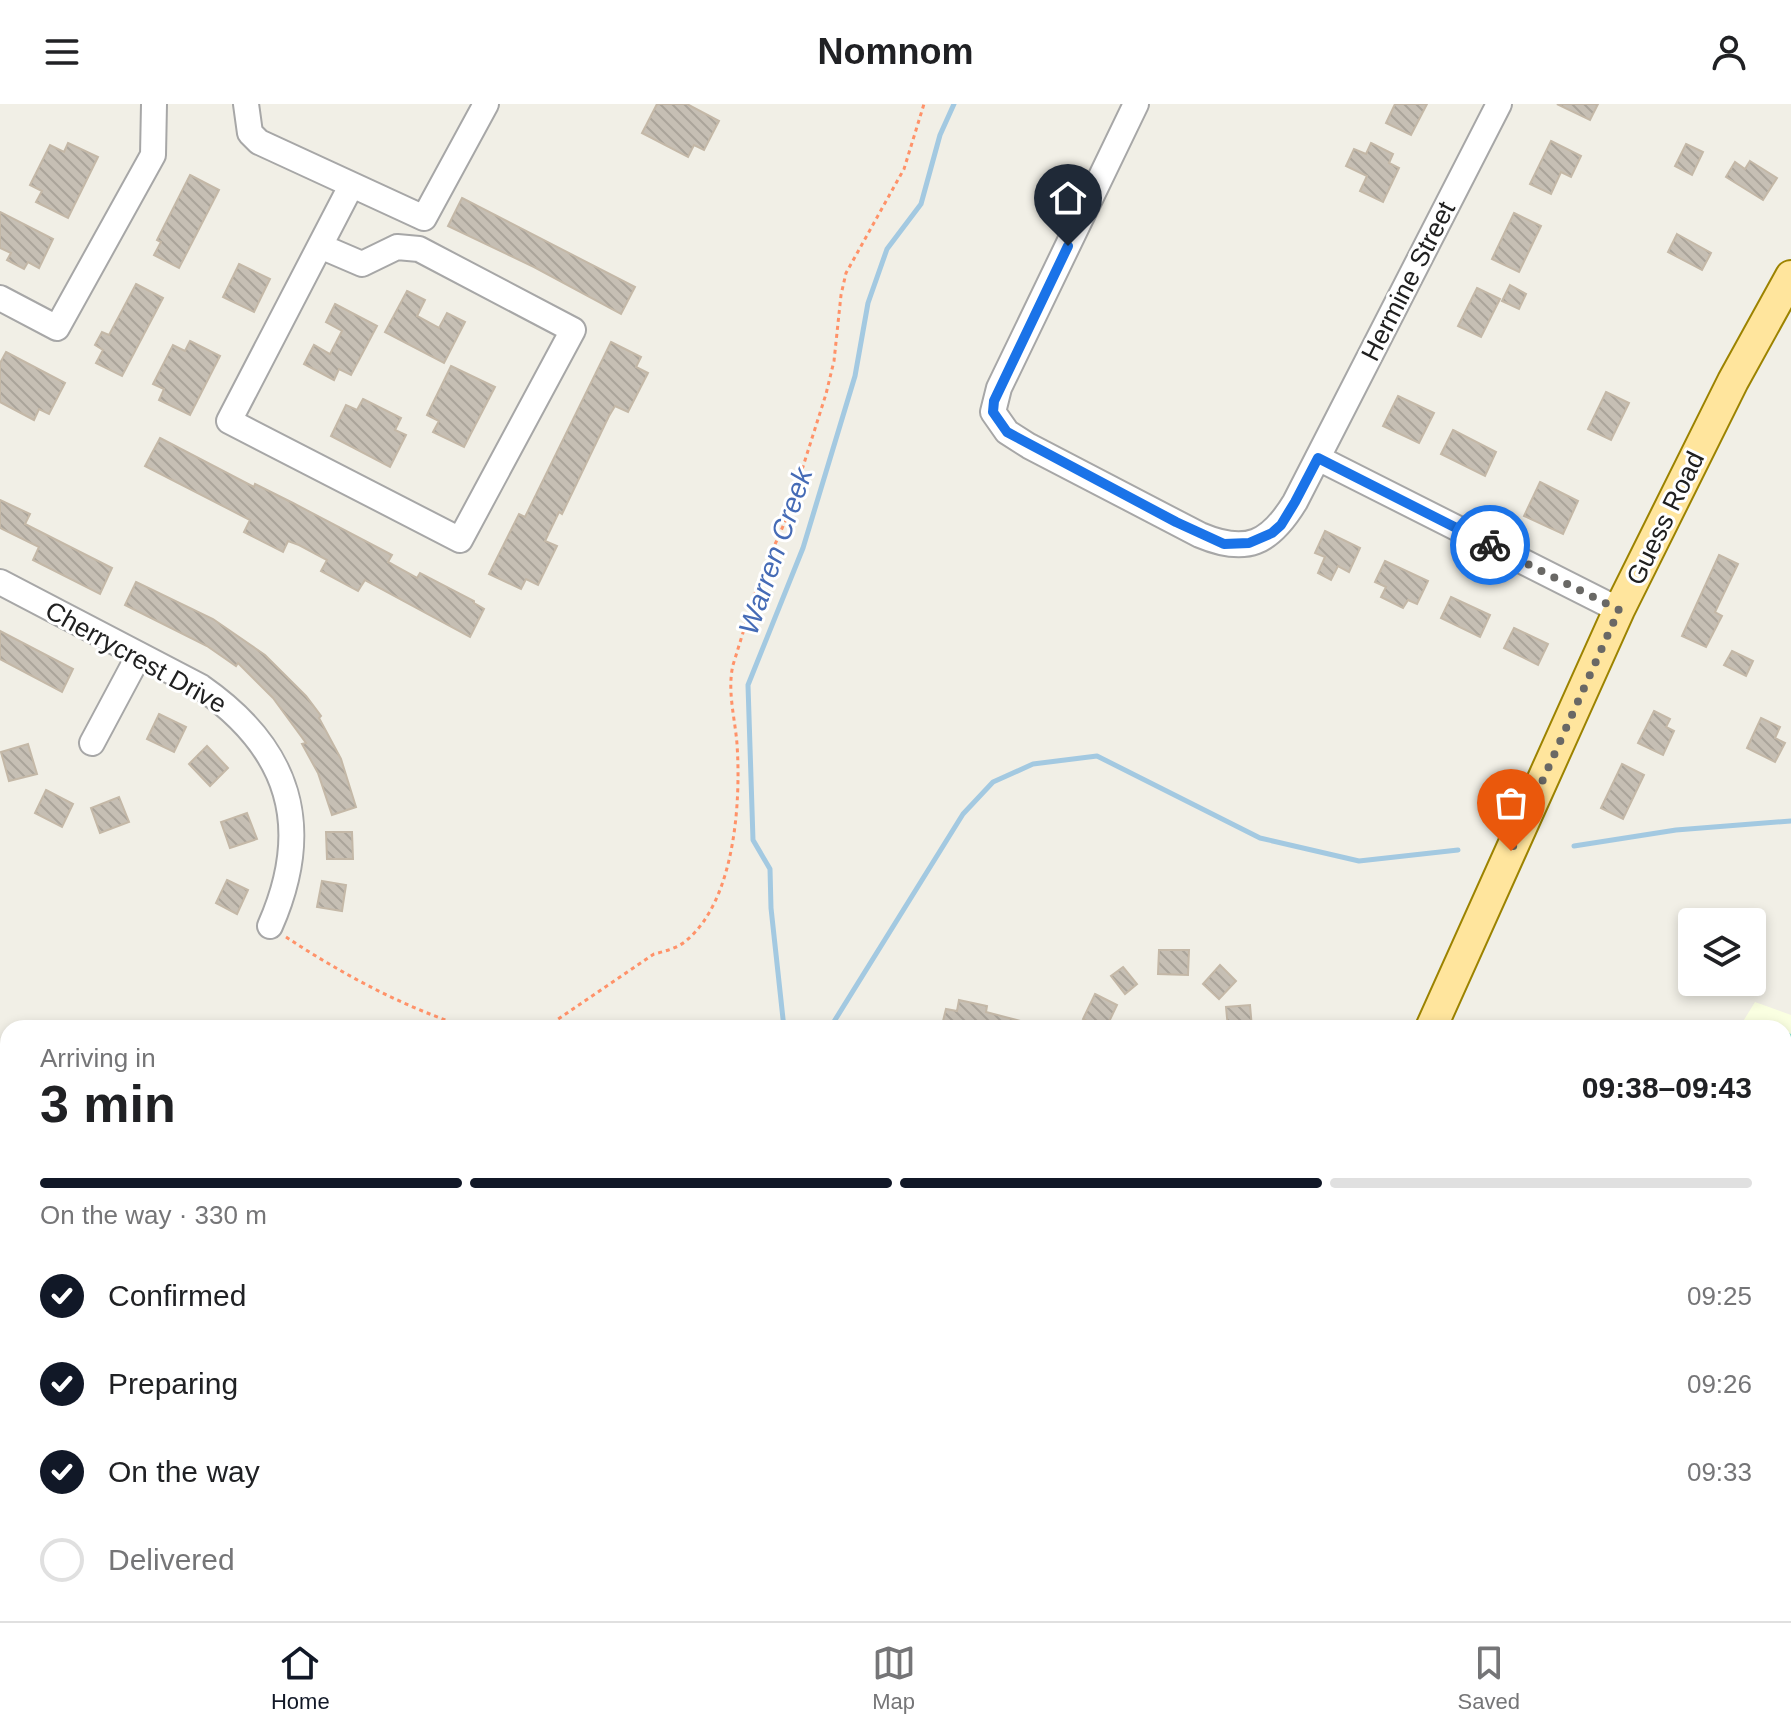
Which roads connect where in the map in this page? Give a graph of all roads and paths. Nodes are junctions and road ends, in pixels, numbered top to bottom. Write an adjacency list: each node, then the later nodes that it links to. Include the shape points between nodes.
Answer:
1 (154, 104): 12 (street, via 153,155 57,328)
2 (246, 104): 7 (street, via 250,133 259,142)
3 (486, 104): 8 (street)
4 (924, 104): 20 (path, via 904,169 846,273 826,394 730,677 737,747 734,840 708,916 687,940 654,954)
5 (1136, 104): 13 (street, Hermine Street, via 999,388 993,412 997,422 1029,446 1224,544 1249,543 1272,533)
6 (1499, 104): 13 (street, Hermine Street)
7 (351, 186): 8 (street); 9 (street)
8 (424, 218): 10 (street)
9 (320, 246): 10 (street, via 362,264 397,247); 10 (street, via 229,421 460,540 573,330)
10 (419, 249)
11 (1791, 276): 15 (main road, Guess Road)
12 (0, 298)
13 (1318, 458): 15 (street)
14 (0, 582): 16 (street, Cherrycrest Drive)
15 (1619, 610): 21 (main road, Guess Road)
16 (139, 655): 17 (street); 18 (street, Cherrycrest Drive, via 229,707 260,741 280,777 291,816 291,845)
17 (92, 743)
18 (270, 926): 19 (path, via 320,960)
19 (443, 1020)
20 (557, 1020)
21 (1435, 1020)

